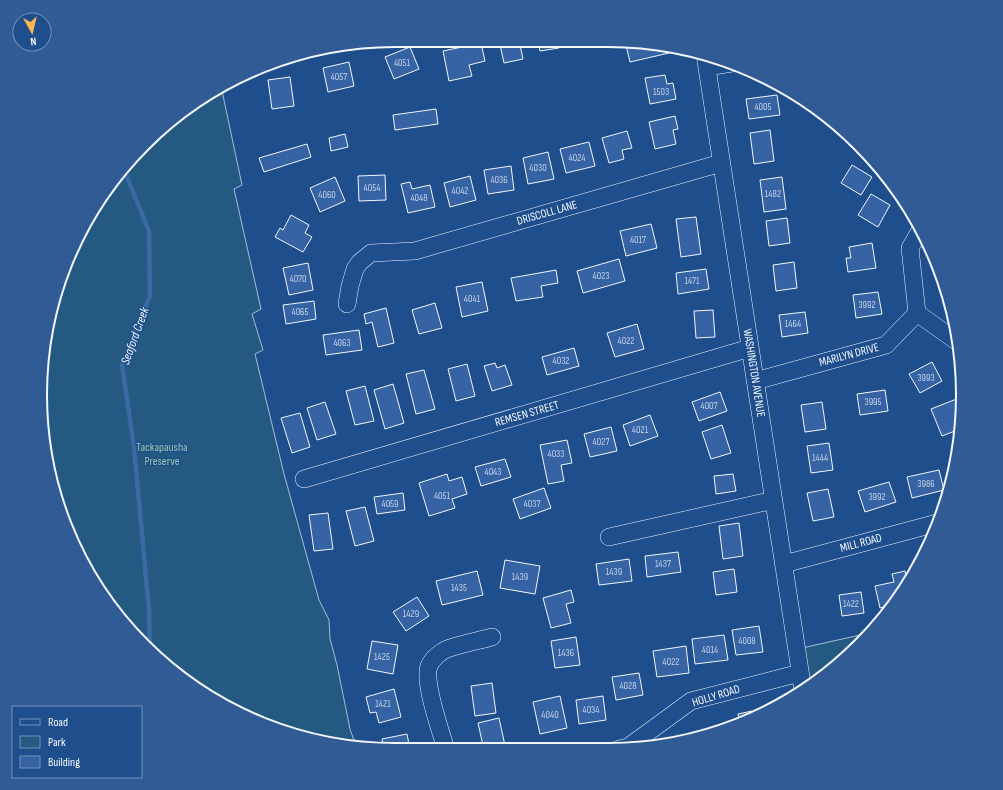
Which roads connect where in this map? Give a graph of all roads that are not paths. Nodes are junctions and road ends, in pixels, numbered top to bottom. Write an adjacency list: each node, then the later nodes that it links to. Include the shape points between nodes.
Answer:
1 (706, 61): 2 (street, WASHINGTON AVENUE)
2 (722, 163): 4 (street, DRISCOLL LANE, via 415,251 371,253 355,269); 7 (street, WASHINGTON AVENUE)
3 (917, 236): 5 (street, via 910,248)
4 (347, 304)
5 (917, 313): 6 (street); 8 (street, MARILYN DRIVE, via 886,345)
6 (951, 337)
7 (750, 348): 8 (street, WASHINGTON AVENUE); 9 (street, REMSEN STREET)
8 (755, 381): 10 (street, WASHINGTON AVENUE)
9 (304, 479)
10 (774, 500): 12 (street); 13 (street, WASHINGTON AVENUE)
11 (931, 525): 13 (street, MILL ROAD)
12 (609, 537)
13 (784, 564): 15 (street, WASHINGTON AVENUE)
14 (492, 637): 18 (street, via 446,650 429,666 430,691)
15 (800, 673): 16 (street, WASHINGTON AVENUE); 17 (street, HOLLY ROAD, via 691,701)
16 (802, 683)
17 (635, 742)
18 (444, 743)

